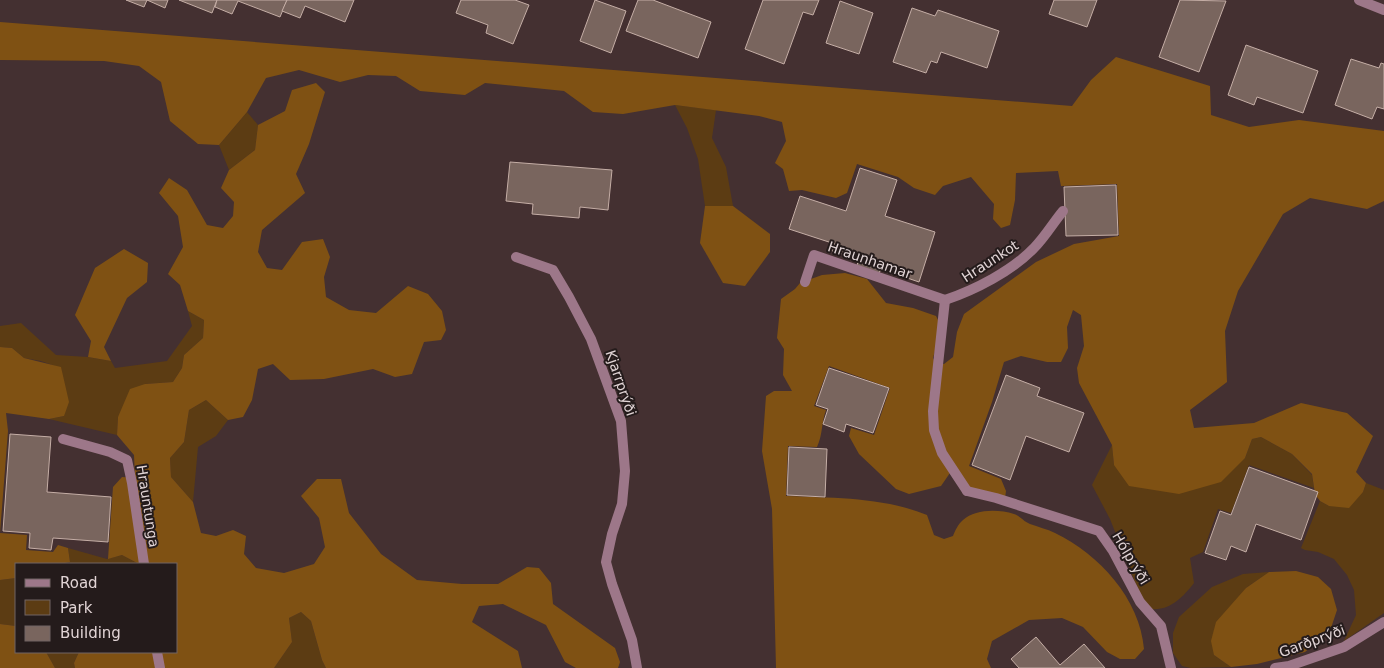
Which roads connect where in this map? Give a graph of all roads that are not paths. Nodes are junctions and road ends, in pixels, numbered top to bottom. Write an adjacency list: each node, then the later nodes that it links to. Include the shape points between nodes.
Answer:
1 (1359, 0): 2 (street)
2 (1384, 10)
3 (1063, 211): 6 (street, Hraunkot, via 1018,263 966,293)
4 (516, 257): 12 (street, Kjarrprýði, via 553,270 591,339 621,421 625,471 622,504 606,562 632,640)
5 (804, 282): 6 (street, Hraunhamar, via 814,255)
6 (945, 300): 13 (street, Hólprýði, via 933,411 934,430 942,453 967,491 1099,531 1140,602 1161,626)
7 (63, 439): 8 (street, Hrauntunga, via 127,460)
8 (144, 563)
9 (1384, 622): 14 (street, Garðprýði, via 1344,647)
10 (157, 653): 11 (street)
11 (160, 668)
12 (637, 668)
13 (1171, 668)
14 (1275, 668)

